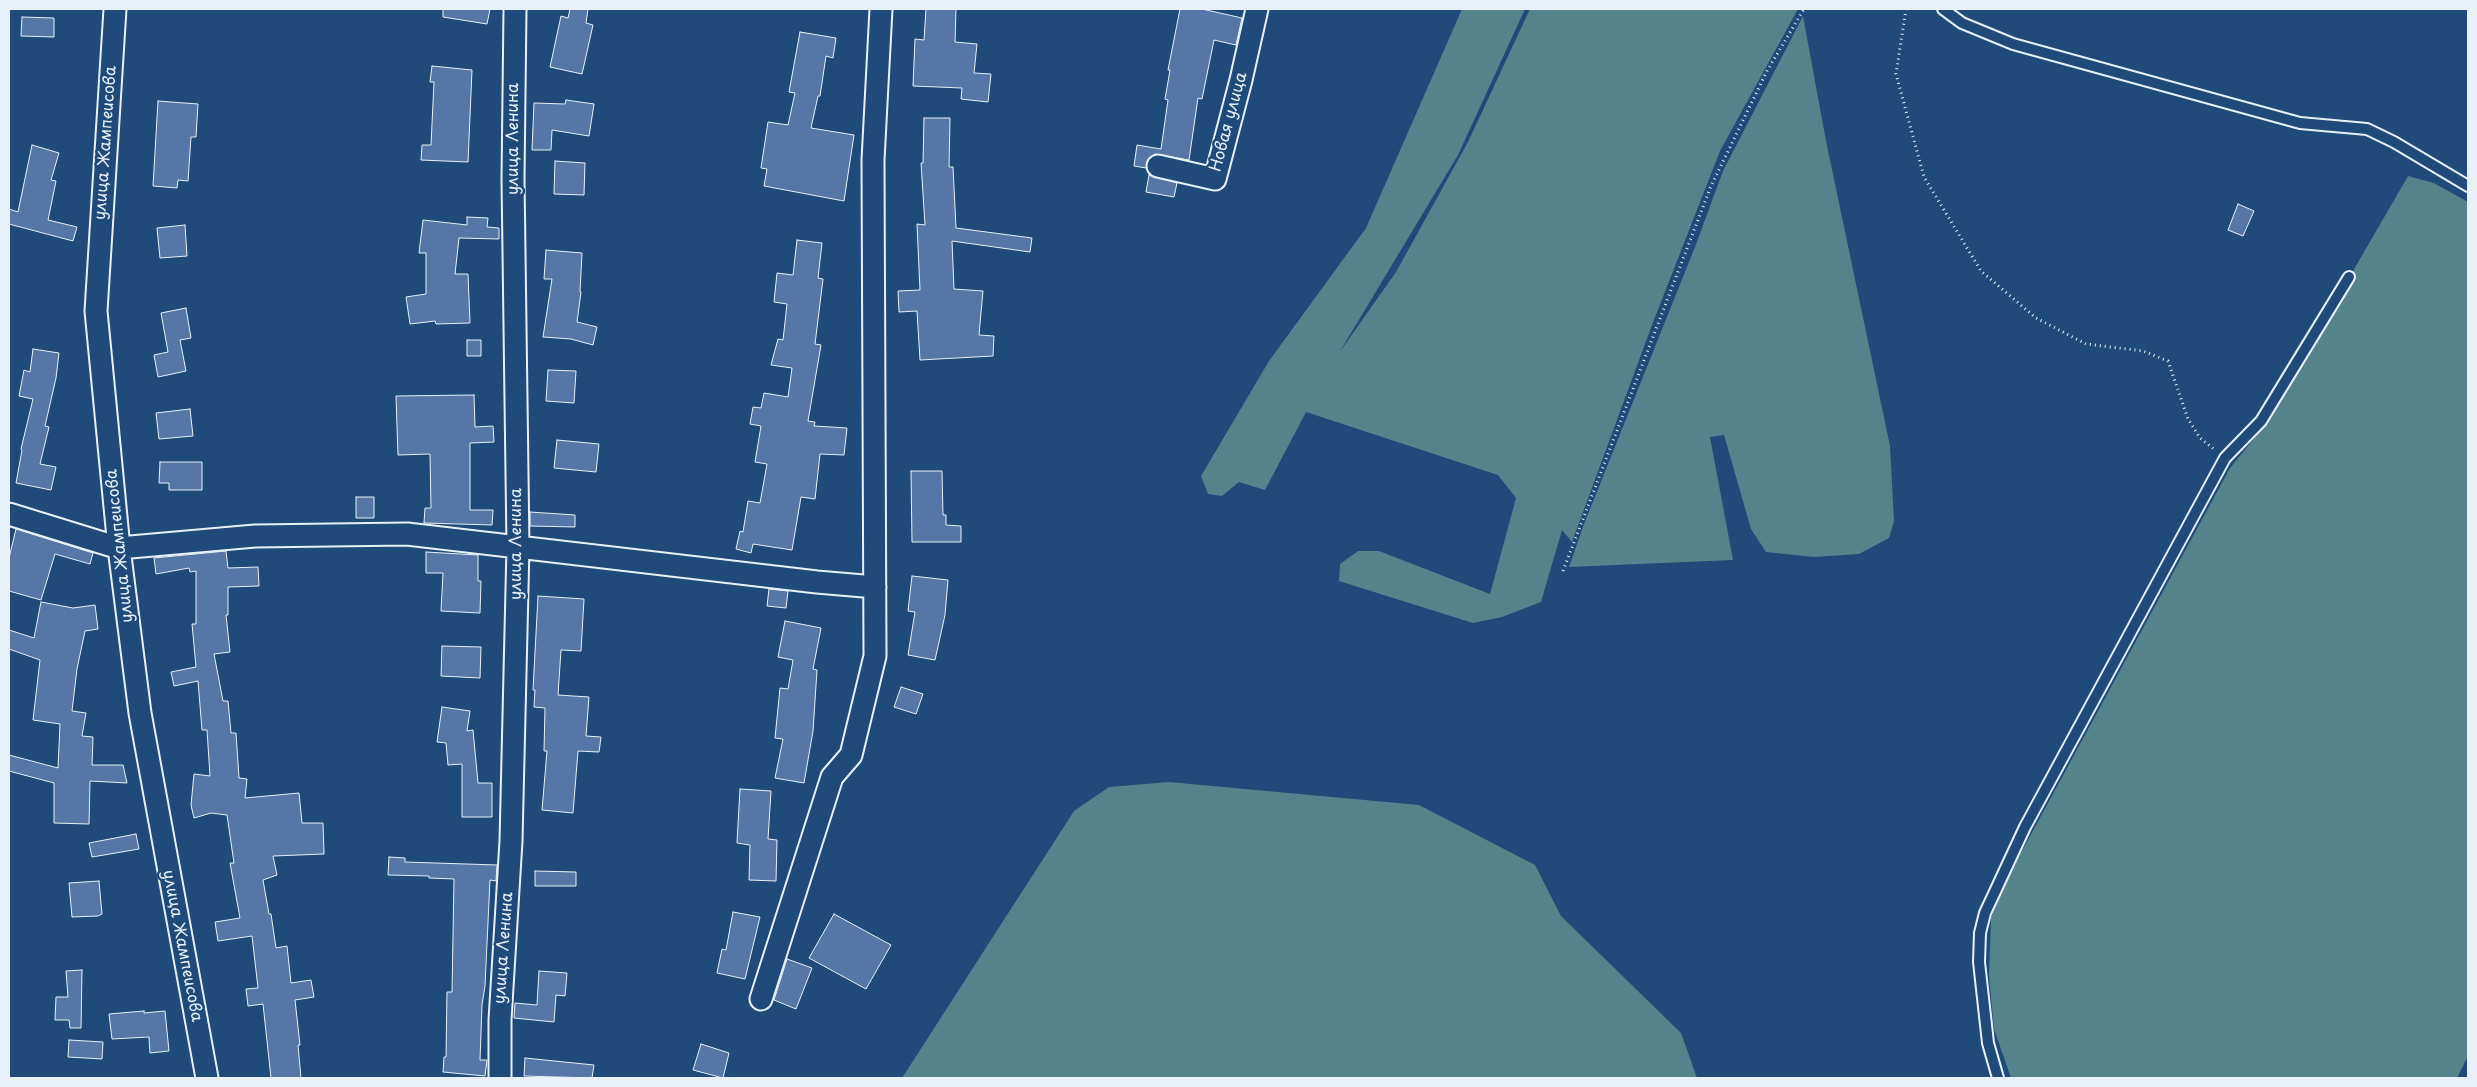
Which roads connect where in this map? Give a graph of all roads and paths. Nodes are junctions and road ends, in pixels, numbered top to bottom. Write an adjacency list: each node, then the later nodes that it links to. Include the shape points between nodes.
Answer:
1 (115, 9): 14 (street, улица Жампеисова, via 96,311)
2 (515, 9): 13 (street, улица Ленина, via 513,179)
3 (881, 9): 16 (street, via 873,160)
4 (1257, 9): 8 (street, Новая улица, via 1215,179)
5 (1804, 9): 15 (path, via 1767,71 1711,186)
6 (1906, 9): 11 (path, via 1896,74 1924,177 1981,271 2036,318 2086,344 2143,351 2168,361 2188,419 2200,438)
7 (1943, 9): 9 (lane, via 1962,23 2012,44 2300,123 2366,129)
8 (1158, 166)
9 (2468, 186)
10 (2349, 277): 11 (lane, via 2261,420)
11 (2225, 458): 20 (lane, via 2025,827 1985,913 1978,962 1988,1043)
12 (9, 514): 14 (street)
13 (518, 547): 14 (street, via 408,534 255,536); 16 (street); 19 (street, улица Ленина, via 511,841 500,1020)
14 (119, 548): 18 (street, улица Жампеисова, via 140,713)
15 (1563, 571)
16 (875, 587): 17 (street, via 875,656 852,755 832,777)
17 (760, 998)
18 (207, 1078)
19 (500, 1078)
20 (1998, 1078)

